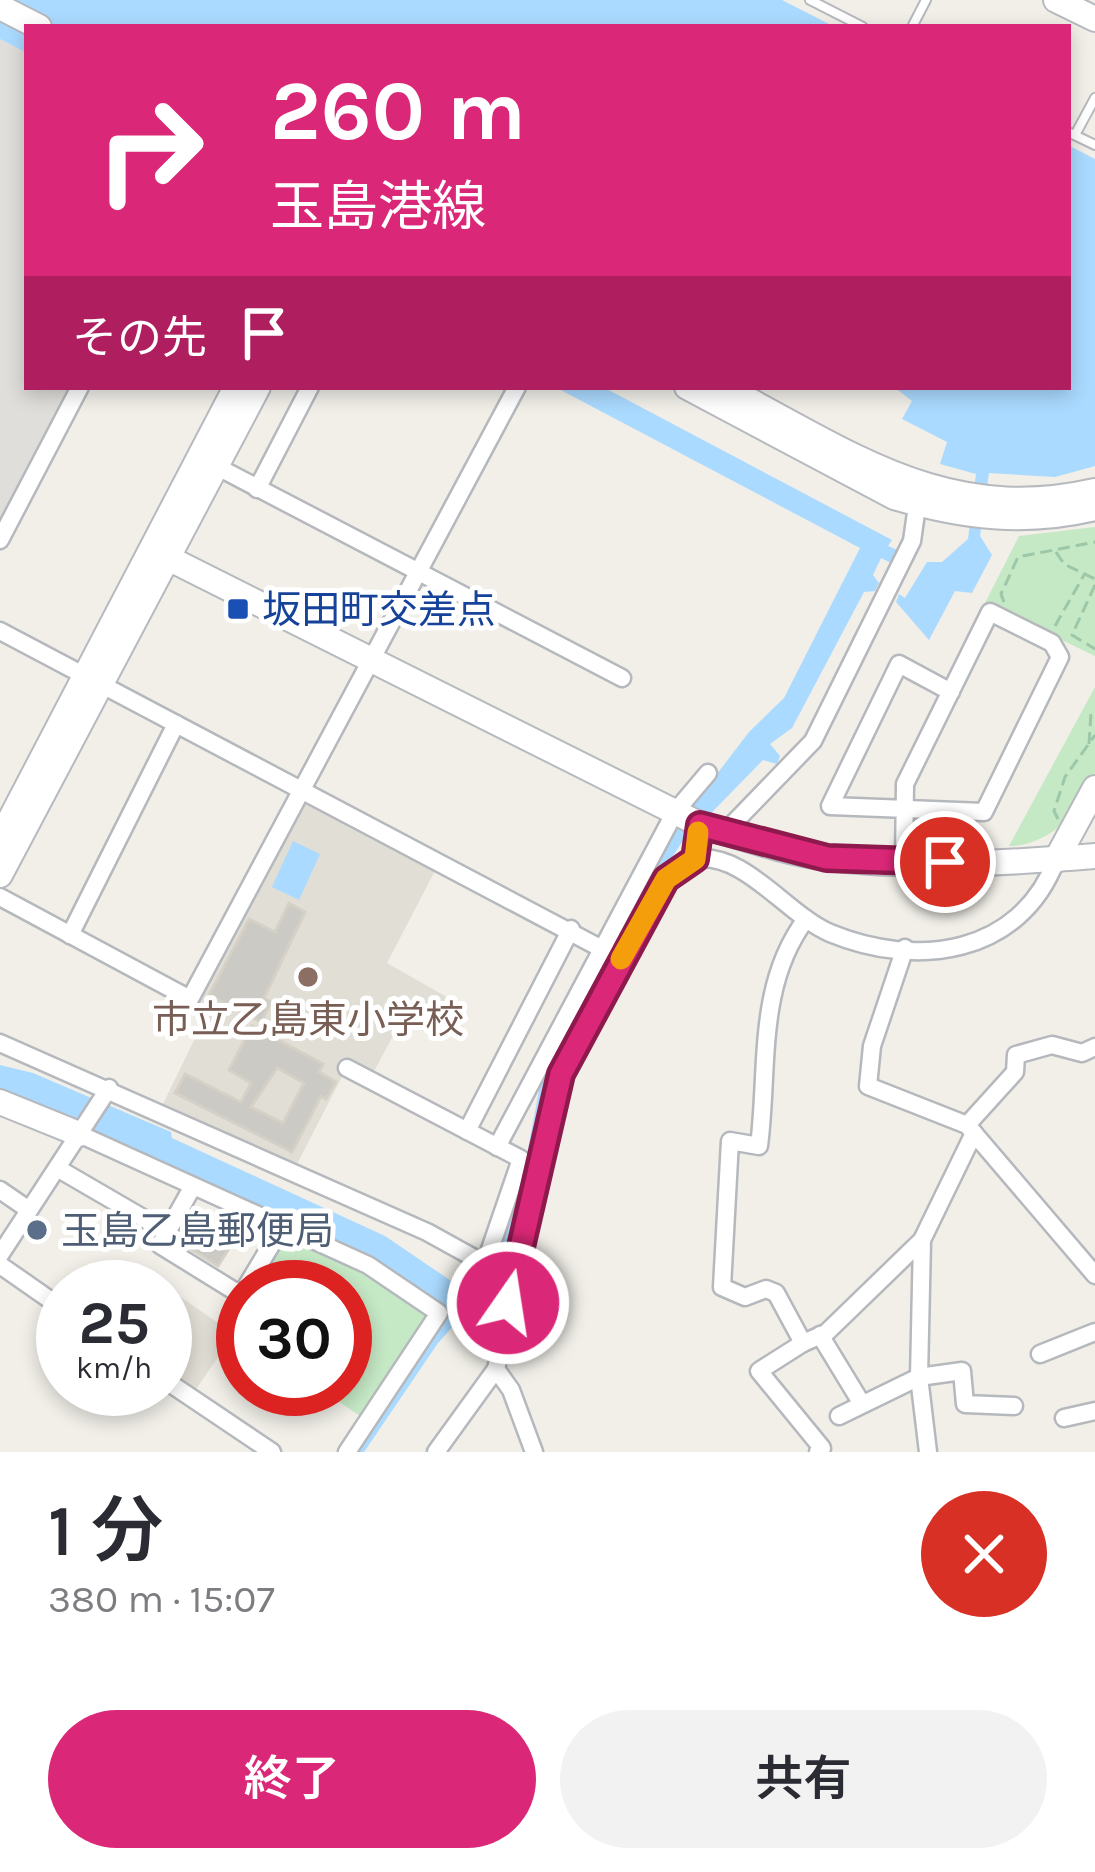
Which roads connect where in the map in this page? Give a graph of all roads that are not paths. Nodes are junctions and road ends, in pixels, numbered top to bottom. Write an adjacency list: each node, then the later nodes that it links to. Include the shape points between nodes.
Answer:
1 (810, 0): 6 (lane)
2 (1056, 0): 4 (street)
3 (0, 7): 5 (street)
4 (1095, 19)
5 (33, 24)
6 (857, 24)
7 (1095, 98): 8 (lane)
8 (1072, 133): 9 (lane)
9 (1095, 145)
10 (78, 390): 22 (street)
11 (235, 390): 17 (street)
12 (256, 390): 17 (street)
13 (308, 390): 18 (street)
14 (515, 390): 24 (street)
15 (693, 390): 20 (street)
16 (729, 390): 20 (street)
17 (208, 462): 18 (street); 23 (street)
18 (257, 489): 24 (street)
19 (1095, 491): 20 (street, via 1006,502)
20 (918, 495): 21 (street, via 1010,521); 36 (street, via 912,541 813,741)
21 (1095, 508)
22 (0, 540)
23 (160, 554): 26 (street); 28 (street)
24 (417, 572): 26 (street); 27 (street)
25 (0, 631): 28 (street)
26 (371, 658): 33 (street); 35 (street)
27 (622, 678)
28 (93, 680): 30 (street); 37 (street); 42 (street)
29 (950, 692): 34 (street, via 905,784); 34 (street, via 899,664 830,806); 34 (street, via 990,612 1052,643 1060,657 984,812)
30 (176, 724): 33 (street); 46 (street)
31 (708, 773): 35 (street)
32 (1095, 788): 40 (street)
33 (302, 789): 45 (street); 46 (street, via 190,999)
34 (905, 809): 41 (street)
35 (675, 812): 36 (street); 47 (street)
36 (713, 829): 39 (street); 41 (street, via 827,858)
37 (0, 839)
38 (1095, 856): 40 (street)
39 (695, 859): 44 (street, via 726,862); 49 (street, via 666,879)
40 (1056, 860): 41 (street); 48 (street, via 1032,903 990,939 950,952)
41 (904, 861)
42 (0, 875)
43 (0, 897): 46 (street)
44 (806, 919): 48 (street, via 830,933); 80 (street, via 778,963 770,995 759,1146 730,1141 719,1265 732,1295 776,1293)
45 (571, 929): 47 (street); 50 (street)
46 (70, 935)
47 (602, 947): 49 (street); 51 (street)
48 (905, 948): 57 (street, via 872,1046 868,1086)
49 (621, 959): 63 (street, via 561,1074)
50 (524, 1020): 51 (street); 58 (street)
51 (555, 1036): 60 (street)
52 (0, 1043): 55 (street)
53 (1095, 1047): 57 (street, via 1082,1053 1052,1045 1016,1055 1015,1072)
54 (347, 1068): 58 (street)
55 (106, 1094): 59 (street); 72 (street)
56 (0, 1102): 59 (street)
57 (971, 1129): 69 (street); 74 (street)
58 (466, 1131): 60 (street)
59 (79, 1134): 62 (street); 64 (street)
60 (497, 1147): 61 (street)
61 (521, 1159): 63 (street); 72 (street)
62 (57, 1168): 66 (street); 68 (street)
63 (540, 1169): 76 (street)
64 (193, 1186): 67 (street); 68 (street)
65 (0, 1190): 66 (street)
66 (29, 1210): 70 (street)
67 (282, 1227): 71 (street); 91 (street, via 368,1265 440,1313)
68 (167, 1232): 75 (street, via 160,1245)
69 (922, 1240): 79 (street); 83 (street)
70 (0, 1255)
71 (261, 1260)
72 (485, 1264): 76 (street)
73 (0, 1265): 77 (street)
74 (1095, 1274)
75 (216, 1280)
76 (514, 1280): 82 (street)
77 (36, 1290)
78 (1095, 1331): 81 (street)
79 (820, 1335): 80 (street); 85 (street)
80 (802, 1343): 94 (street, via 760,1371)
81 (1040, 1354)
82 (496, 1369): 92 (street); 93 (street)
83 (919, 1377): 85 (street); 86 (street, via 962,1371 965,1404); 95 (street)
84 (192, 1398): 90 (street)
85 (862, 1404): 88 (street)
86 (1014, 1406)
87 (1095, 1412): 89 (street)
88 (839, 1416)
89 (1064, 1418)
90 (272, 1452)
91 (347, 1452)
92 (436, 1452)
93 (534, 1452)
94 (818, 1452)
95 (928, 1452)

